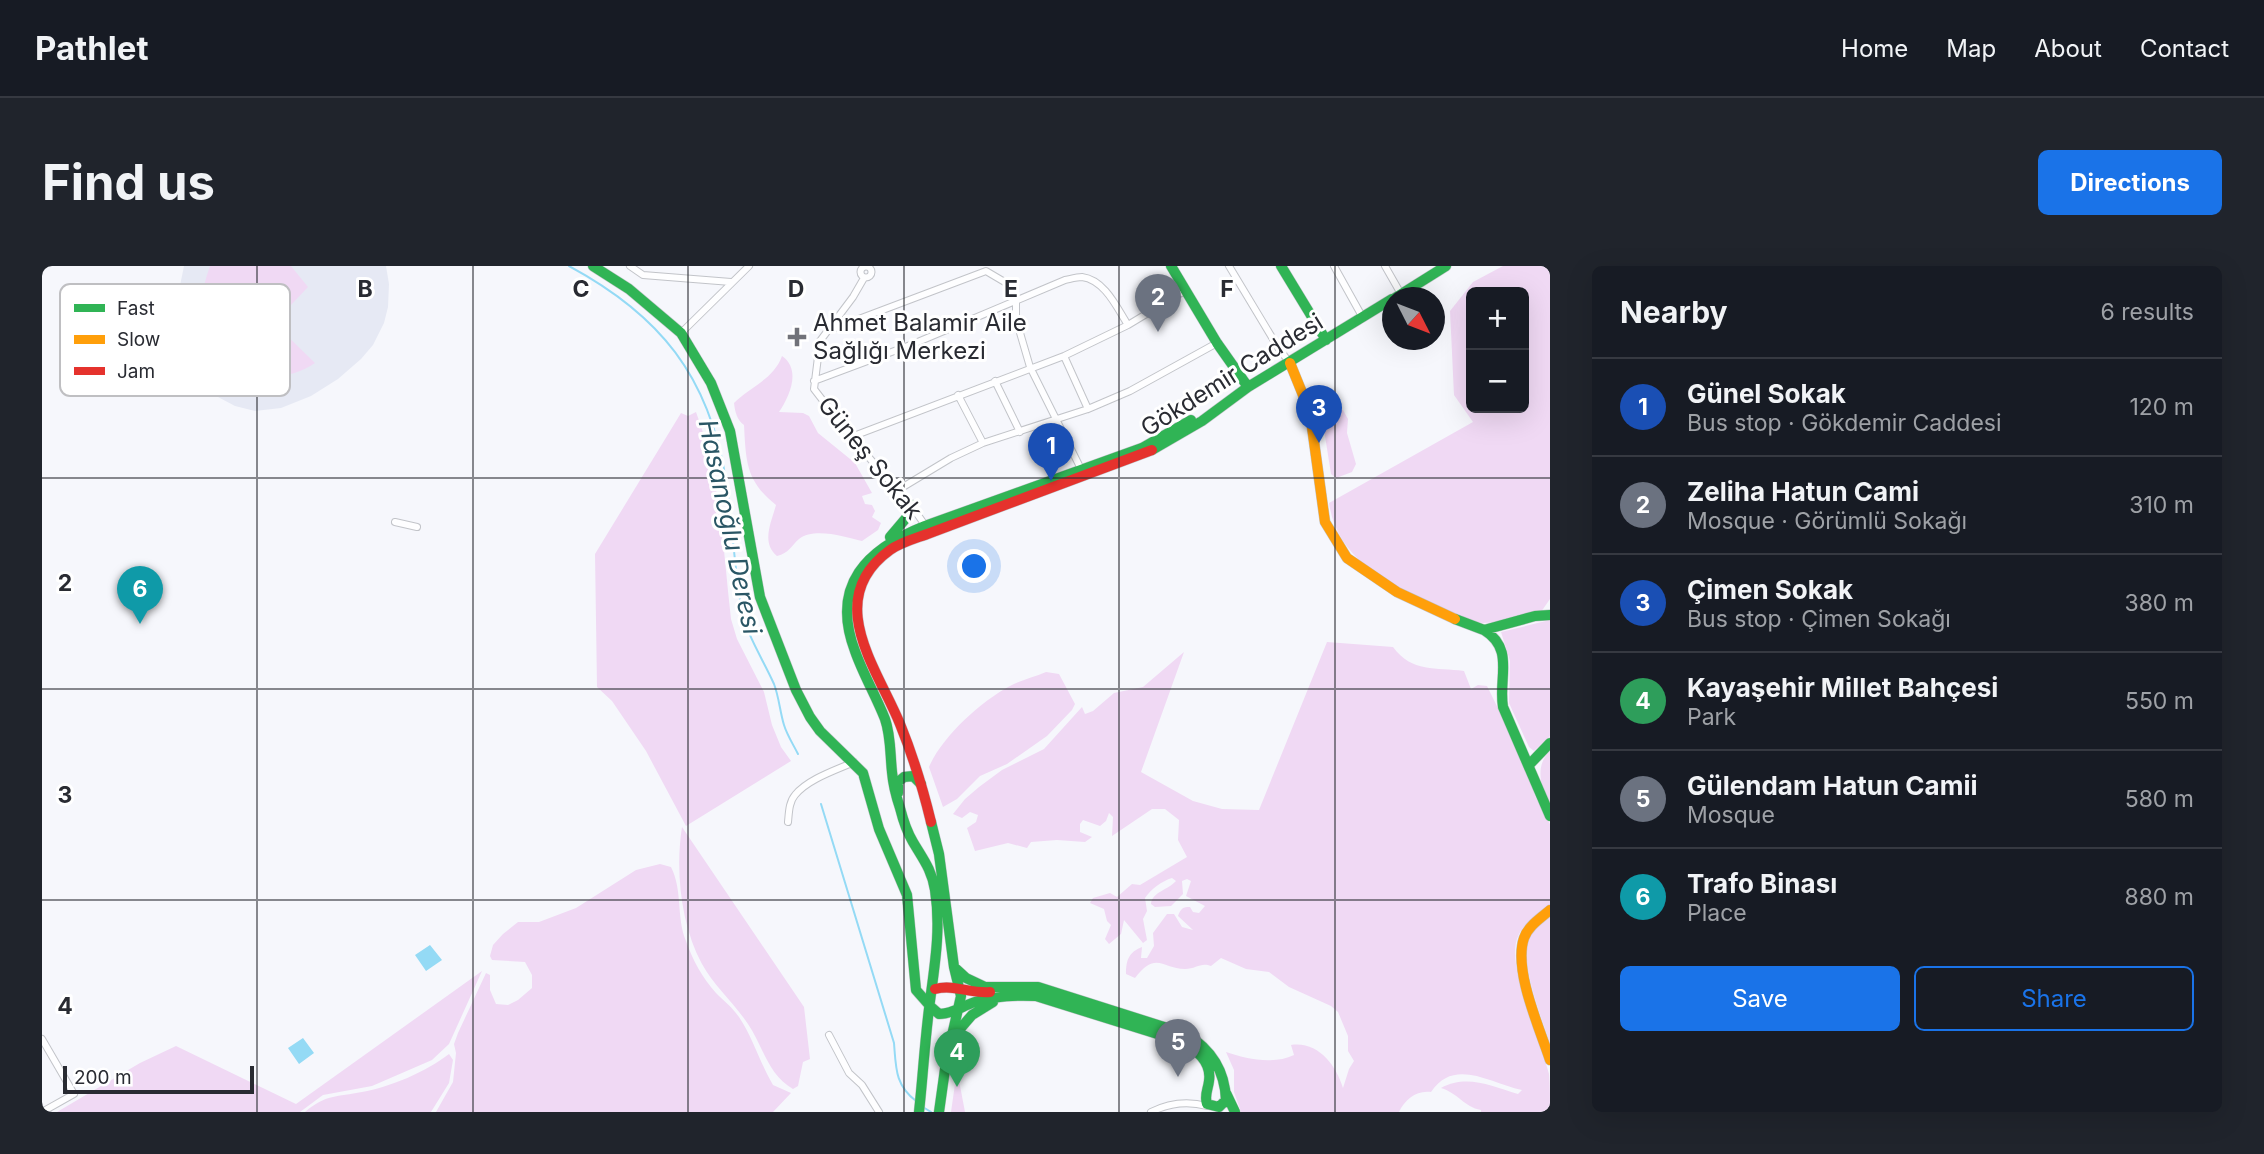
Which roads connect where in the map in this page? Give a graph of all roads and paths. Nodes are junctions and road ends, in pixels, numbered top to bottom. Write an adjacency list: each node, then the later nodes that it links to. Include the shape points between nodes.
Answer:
1 (593, 266): 25 (main road, via 629,289)
2 (630, 266): 16 (street, via 643,275)
3 (749, 266): 16 (street)
4 (880, 266): 13 (street)
5 (1171, 266): 19 (main road)
6 (1229, 266): 29 (street)
7 (1281, 266): 26 (main road)
8 (1334, 266): 22 (street)
9 (1385, 266): 17 (street)
10 (1439, 266): 14 (street, Gökdemir Caddesi)
11 (1446, 266): 14 (main road, Gökdemir Caddesi)
12 (861, 268): 13 (street); 15 (street)
13 (870, 268): 15 (street, via 870,276)
14 (1432, 275): 18 (main road, Gökdemir Caddesi)
15 (864, 278): 24 (street)
16 (732, 282): 25 (street)
17 (1392, 287)
18 (1412, 287)
19 (1186, 290): 23 (street); 27 (main road)
20 (1016, 301): 23 (street, via 1082,277 1109,295); 24 (street, via 1008,284 986,271); 30 (street, via 1016,319); 31 (street)
21 (1382, 306): 22 (main road, Gökdemir Caddesi)
22 (1363, 318): 26 (main road, Gökdemir Caddesi)
23 (1128, 325): 28 (street)
24 (827, 331): 31 (street, via 820,341)
25 (681, 334): 50 (main road, via 711,383 730,432 760,597 796,690 820,732)
26 (1326, 340): 29 (main road, Gökdemir Caddesi)
27 (1217, 343): 33 (main road); 35 (street)
28 (1064, 356): 30 (street); 35 (street)
29 (1290, 363): 33 (main road, Gökdemir Caddesi); 48 (main road, via 1312,427 1325,522 1338,546 1347,558 1397,593)
30 (1030, 367): 32 (street); 36 (street)
31 (814, 381): 38 (street, Güneş Sokak, via 814,389)
32 (995, 381): 34 (street); 37 (street)
33 (1248, 387): 40 (main road, Gökdemir Caddesi, via 1144,455)
34 (958, 395): 38 (street); 39 (street)
35 (1088, 409): 36 (street)
36 (1055, 418): 37 (street); 40 (street)
37 (1020, 432): 39 (street)
38 (851, 437): 41 (street, Güneş Sokak)
39 (983, 443): 41 (street)
40 (1082, 473): 45 (main road, Gökdemir Caddesi)
41 (898, 490): 42 (street, Güneş Sokak)
42 (910, 504): 45 (street, Güneş Sokak); 46 (main road, via 907,517)
43 (395, 522): 44 (street)
44 (417, 527)
45 (927, 529): 46 (main road); 52 (main road, via 875,563 862,585 856,612 860,636)
46 (884, 544): 53 (main road, via 856,577 847,618 850,636 888,727 892,778)
47 (1550, 615): 48 (main road)
48 (1485, 630): 51 (main road, via 1501,645 1503,707)
49 (1550, 743): 51 (main road)
50 (854, 762): 55 (street, via 795,795); 58 (main road, via 863,773 878,829 903,882)
51 (1529, 765): 54 (main road)
52 (922, 786): 53 (main road, via 911,775 900,779); 57 (main road, via 933,820)
53 (902, 813): 59 (main road, via 932,874 938,930)
54 (1550, 816)
55 (789, 822)
56 (1550, 910): 67 (main road, via 1527,932 1521,950 1523,974)
57 (954, 967): 60 (main road); 61 (main road, via 971,983)
58 (916, 981): 59 (main road); 62 (main road, via 917,992)
59 (935, 989): 60 (main road, via 947,986); 62 (main road)
60 (960, 991): 61 (main road); 63 (main road)
61 (1000, 993): 63 (main road); 66 (main road, via 972,1014); 68 (main road, via 1045,998 1181,1041 1206,1062); 69 (main road, via 1038,987 1186,1034 1212,1054)
62 (930, 1007): 63 (main road, via 944,1015); 74 (main road)
63 (958, 1009): 66 (main road)
64 (829, 1035): 73 (street, via 849,1073)
65 (42, 1039): 72 (street, via 74,1094)
66 (951, 1039): 75 (main road)
67 (1550, 1060)
68 (1207, 1089): 69 (main road, via 1219,1086); 70 (street); 71 (main road, via 1204,1099)
69 (1226, 1093): 71 (main road, via 1222,1105); 77 (main road)
70 (1191, 1102): 71 (street); 76 (street)
71 (1213, 1108)
72 (42, 1112)
73 (879, 1112)
74 (919, 1112)
75 (939, 1112)
76 (1151, 1112)
77 (1235, 1112)

